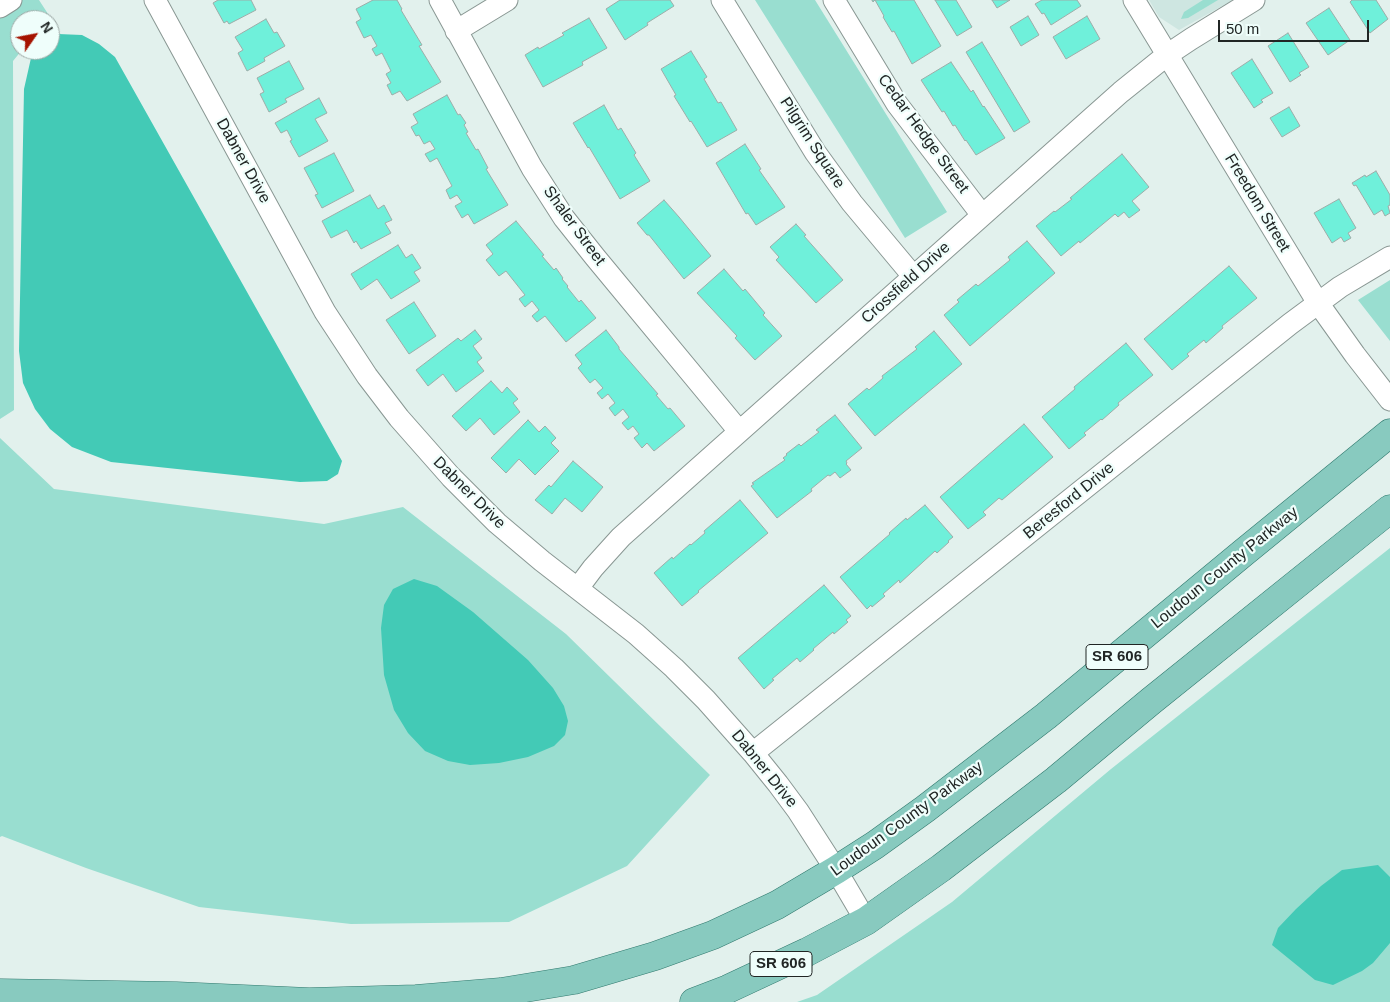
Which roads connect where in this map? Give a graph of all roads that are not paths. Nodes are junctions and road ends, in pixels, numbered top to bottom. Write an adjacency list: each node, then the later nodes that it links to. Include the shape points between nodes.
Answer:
1 (11, 0): 9 (street)
2 (155, 0): 20 (street, Dabner Drive, via 325,312 367,376 451,477 497,523)
3 (440, 0): 10 (street, Shaler Street)
4 (507, 0): 10 (street)
5 (722, 0): 14 (street, Pilgrim Square, via 815,152 852,203)
6 (834, 0): 12 (street, Cedar Hedge Street, via 897,104)
7 (1134, 0): 11 (street, Freedom Street)
8 (1254, 0): 11 (street, Crossfield Drive)
9 (0, 7)
10 (456, 31): 17 (street, Shaler Street, via 532,168 564,218)
11 (1167, 55): 12 (street, Crossfield Drive); 15 (street, Freedom Street)
12 (982, 216): 14 (street, Crossfield Drive)
13 (1390, 257): 15 (street, Beresford Drive)
14 (913, 276): 17 (street, Crossfield Drive)
15 (1318, 303): 16 (street, Freedom Street); 21 (street, Beresford Drive)
16 (1390, 400)
17 (739, 431): 20 (street, Crossfield Drive, via 621,536)
18 (1390, 433): 22 (main road, Loudoun County Parkway / SR 606, via 1046,716 925,809)
19 (1390, 509): 23 (main road, SR 606, via 1056,780 941,868)
20 (578, 588): 21 (street, Dabner Drive, via 674,668)
21 (754, 753): 22 (street, Dabner Drive, via 798,811)
22 (836, 870): 23 (street, Dabner Drive); 24 (main road, Loudoun County Parkway / SR 606, via 777,905 713,935 574,980 502,992 416,999 309,1002)
23 (866, 920): 25 (main road, SR 606, via 807,952)
24 (0, 993)
25 (694, 1002)

